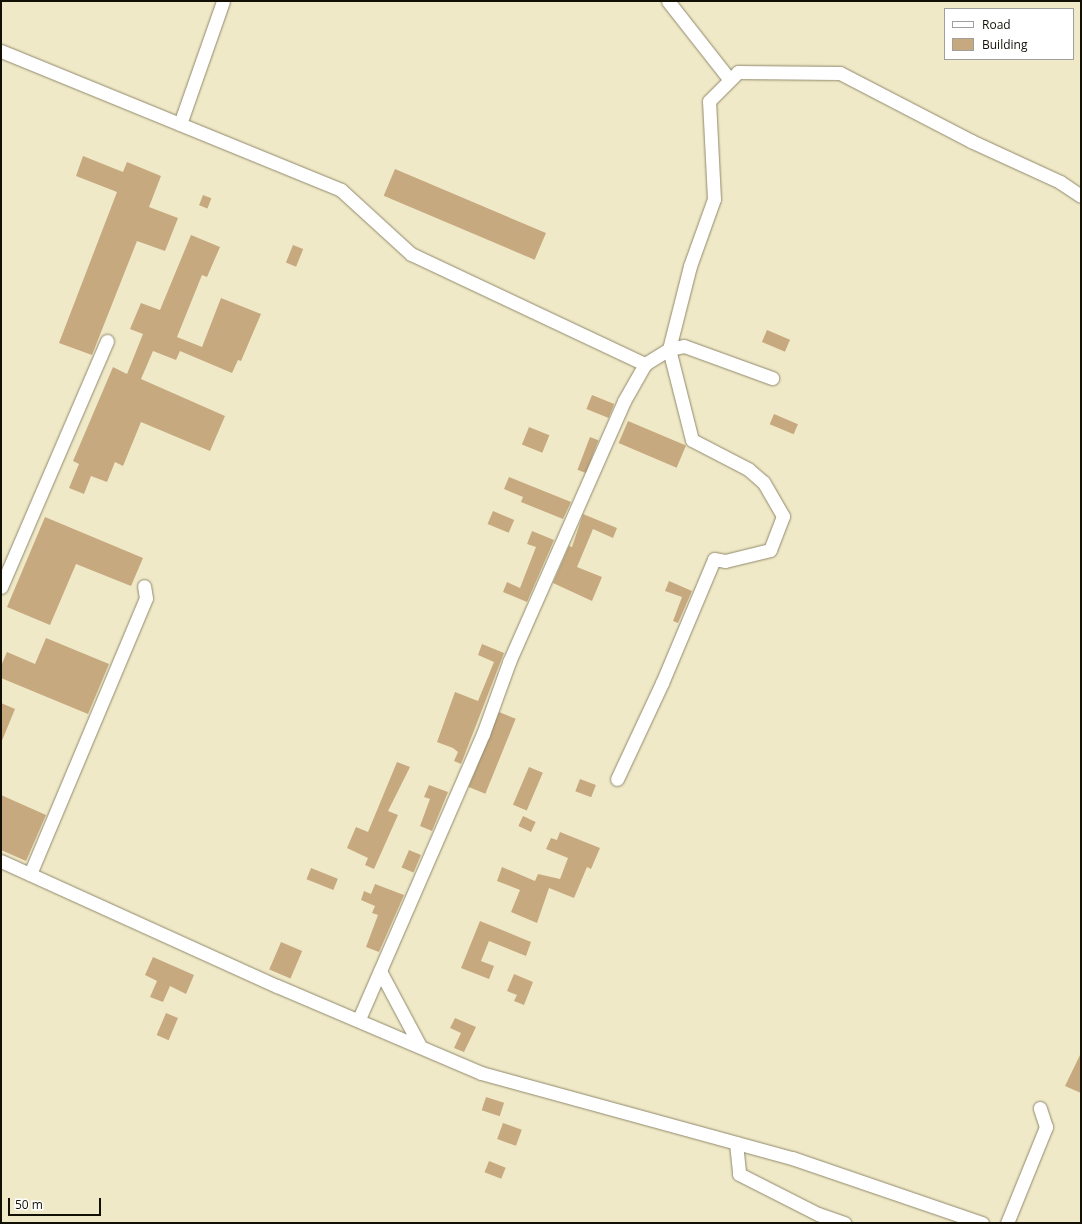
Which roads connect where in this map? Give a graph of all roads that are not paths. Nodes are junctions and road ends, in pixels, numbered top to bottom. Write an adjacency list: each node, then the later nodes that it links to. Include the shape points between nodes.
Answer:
1 (223, 1): 5 (street)
2 (668, 1): 4 (street)
3 (1, 51): 5 (street)
4 (730, 80): 6 (street, via 738,72 840,73); 8 (street, via 709,101 714,199 690,266)
5 (180, 124): 9 (street, via 341,190 411,254)
6 (1081, 196)
7 (107, 341): 12 (street)
8 (669, 349): 9 (street); 10 (street, via 684,346); 13 (street, via 692,440 748,469 763,482 783,516 770,550 725,561 714,559 662,683)
9 (645, 364): 16 (street, via 624,401 509,662 483,734)
10 (772, 378)
11 (144, 586): 15 (street, via 146,598)
12 (1, 587)
13 (617, 779)
14 (1, 862): 15 (street)
15 (30, 874): 17 (street, via 277,986)
16 (380, 971): 17 (street); 18 (street)
17 (359, 1020): 18 (street)
18 (420, 1046): 20 (street, via 480,1073)
19 (1040, 1108): 23 (street, via 1046,1127)
20 (736, 1143): 21 (street, via 740,1174 818,1214); 22 (street, via 792,1158)
21 (844, 1223)
22 (982, 1223)
23 (1007, 1223)

